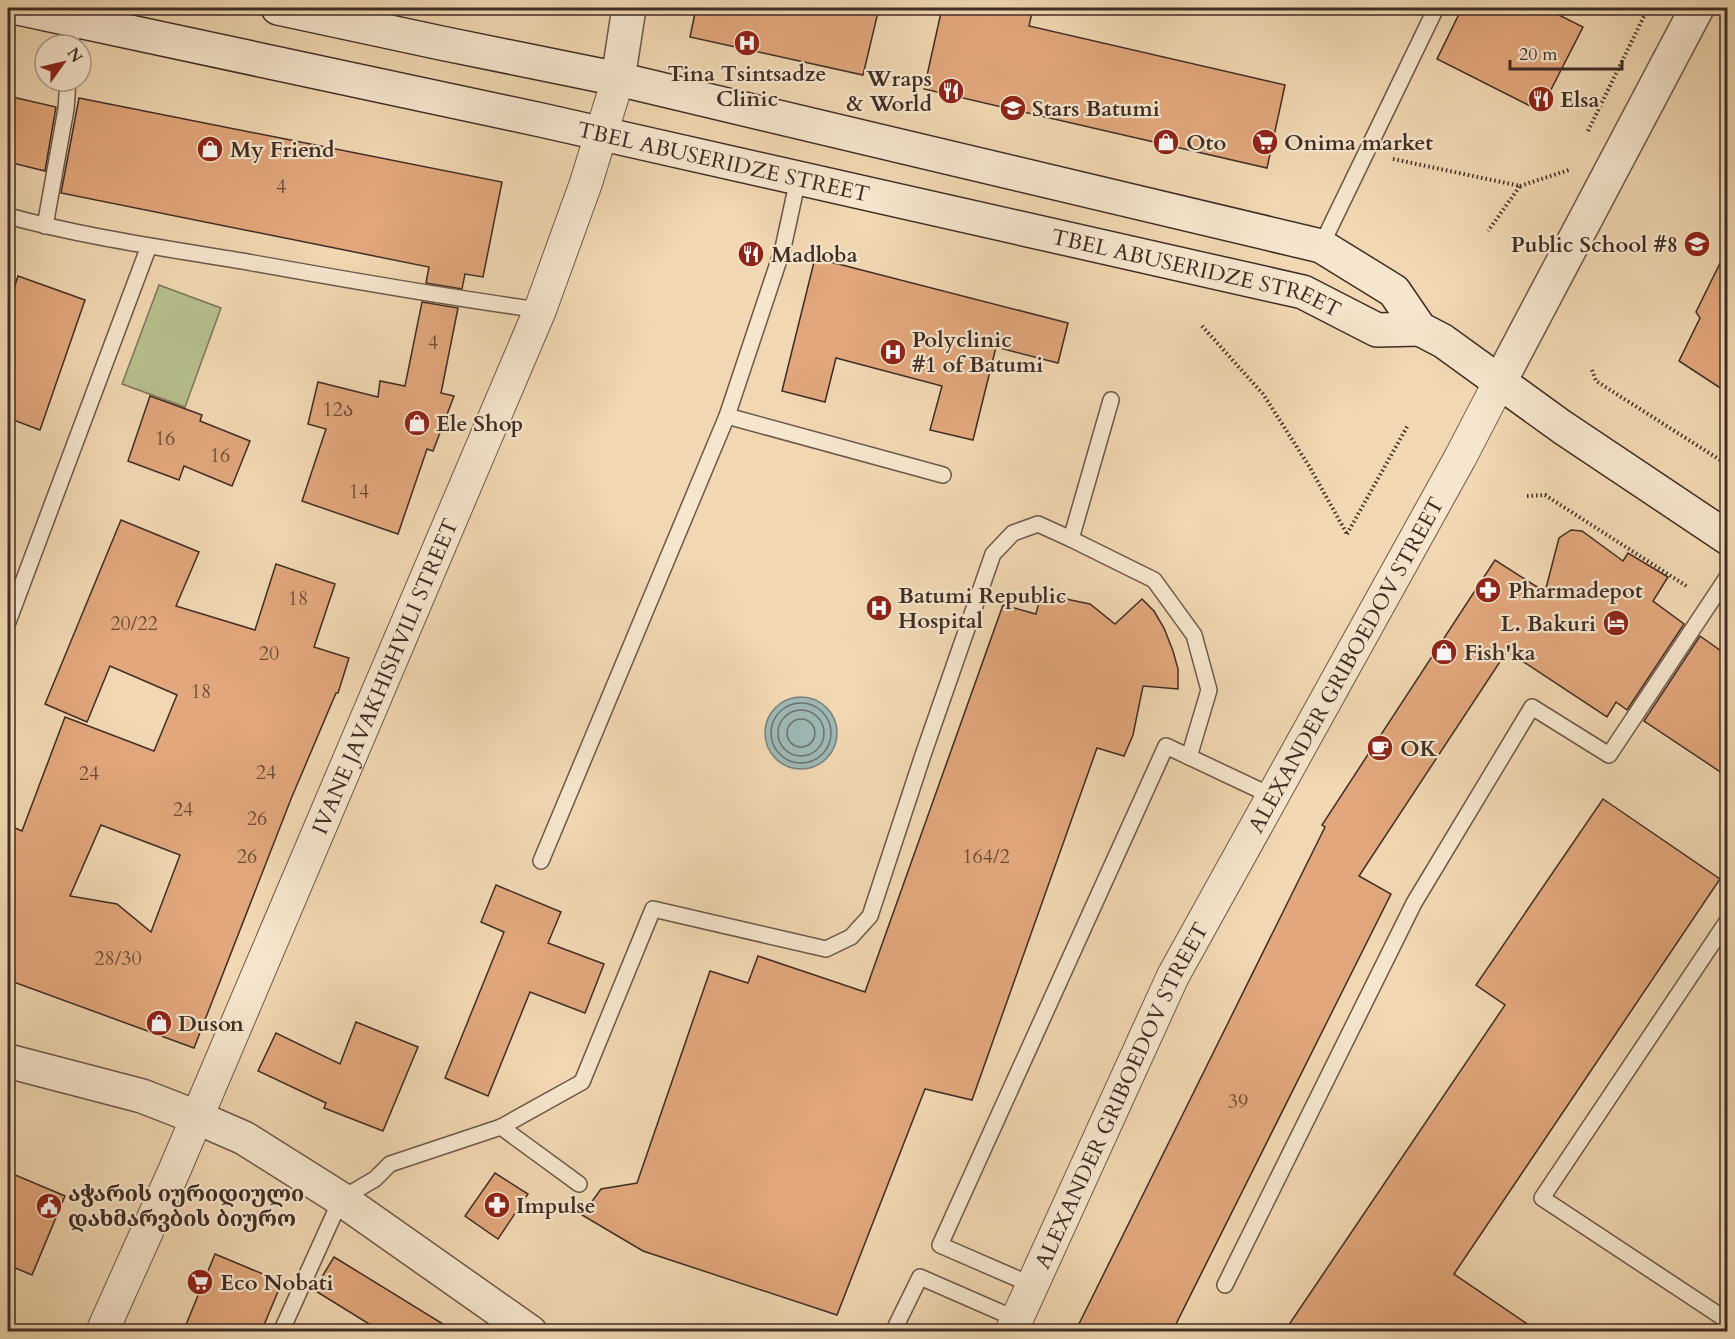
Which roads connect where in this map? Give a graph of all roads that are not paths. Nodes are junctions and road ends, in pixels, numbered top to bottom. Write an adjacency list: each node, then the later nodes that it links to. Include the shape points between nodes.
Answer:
1 (18, 8): 6 (main road, TBEL ABUSERIDZE STREET)
2 (278, 8): 7 (main road)
3 (629, 8): 7 (main road, IVANE JAVAKHISHVILI STREET)
4 (1697, 8): 17 (main road, ALEXANDER GRIBOEDOV STREET)
5 (1432, 9): 14 (lane)
6 (72, 32): 9 (main road, TBEL ABUSERIDZE STREET)
7 (618, 79): 9 (street, IVANE JAVAKHISHVILI STREET); 14 (main road)
8 (67, 93): 12 (lane)
9 (602, 134): 10 (main road, TBEL ABUSERIDZE STREET); 15 (street, IVANE JAVAKHISHVILI STREET)
10 (798, 179): 16 (main road, TBEL ABUSERIDZE STREET, via 1303,292 1377,330); 19 (lane, via 783,248)
11 (8, 216): 12 (lane)
12 (45, 226): 13 (lane)
13 (149, 246): 15 (lane); 24 (lane)
14 (1321, 246): 16 (main road, via 1394,291)
15 (540, 310): 30 (street, IVANE JAVAKHISHVILI STREET)
16 (1420, 329): 17 (main road, via 1443,341)
17 (1499, 383): 21 (main road); 26 (street, ALEXANDER GRIBOEDOV STREET)
18 (1111, 400): 22 (lane)
19 (726, 416): 20 (lane); 27 (lane)
20 (944, 475)
21 (1728, 538)
22 (1071, 539): 25 (lane, via 1154,580 1194,635 1209,690); 31 (lane, via 1038,524 1013,533 993,554 870,916 851,937 826,949 653,909 582,1082)
23 (1728, 576): 35 (lane, via 1609,755 1532,707 1414,903)
24 (8, 622)
25 (1189, 757): 26 (lane); 34 (lane, via 1166,746 940,1245)
26 (1272, 796): 34 (street, ALEXANDER GRIBOEDOV STREET, via 1173,976)
27 (541, 861)
28 (1728, 924): 36 (lane, via 1542,1198)
29 (8, 1061): 30 (main road, via 142,1096)
30 (196, 1117): 33 (main road, via 244,1138); 39 (street, IVANE JAVAKHISHVILI STREET)
31 (501, 1127): 32 (lane); 33 (lane, via 390,1164 375,1179)
32 (579, 1184)
33 (341, 1198): 38 (main road); 40 (lane)
34 (1032, 1285): 37 (street, ALEXANDER GRIBOEDOV STREET)
35 (1225, 1285)
36 (1728, 1321)
37 (1013, 1325): 41 (lane, via 920,1277)
38 (517, 1328)
39 (102, 1332)
40 (281, 1332)
41 (893, 1332)

